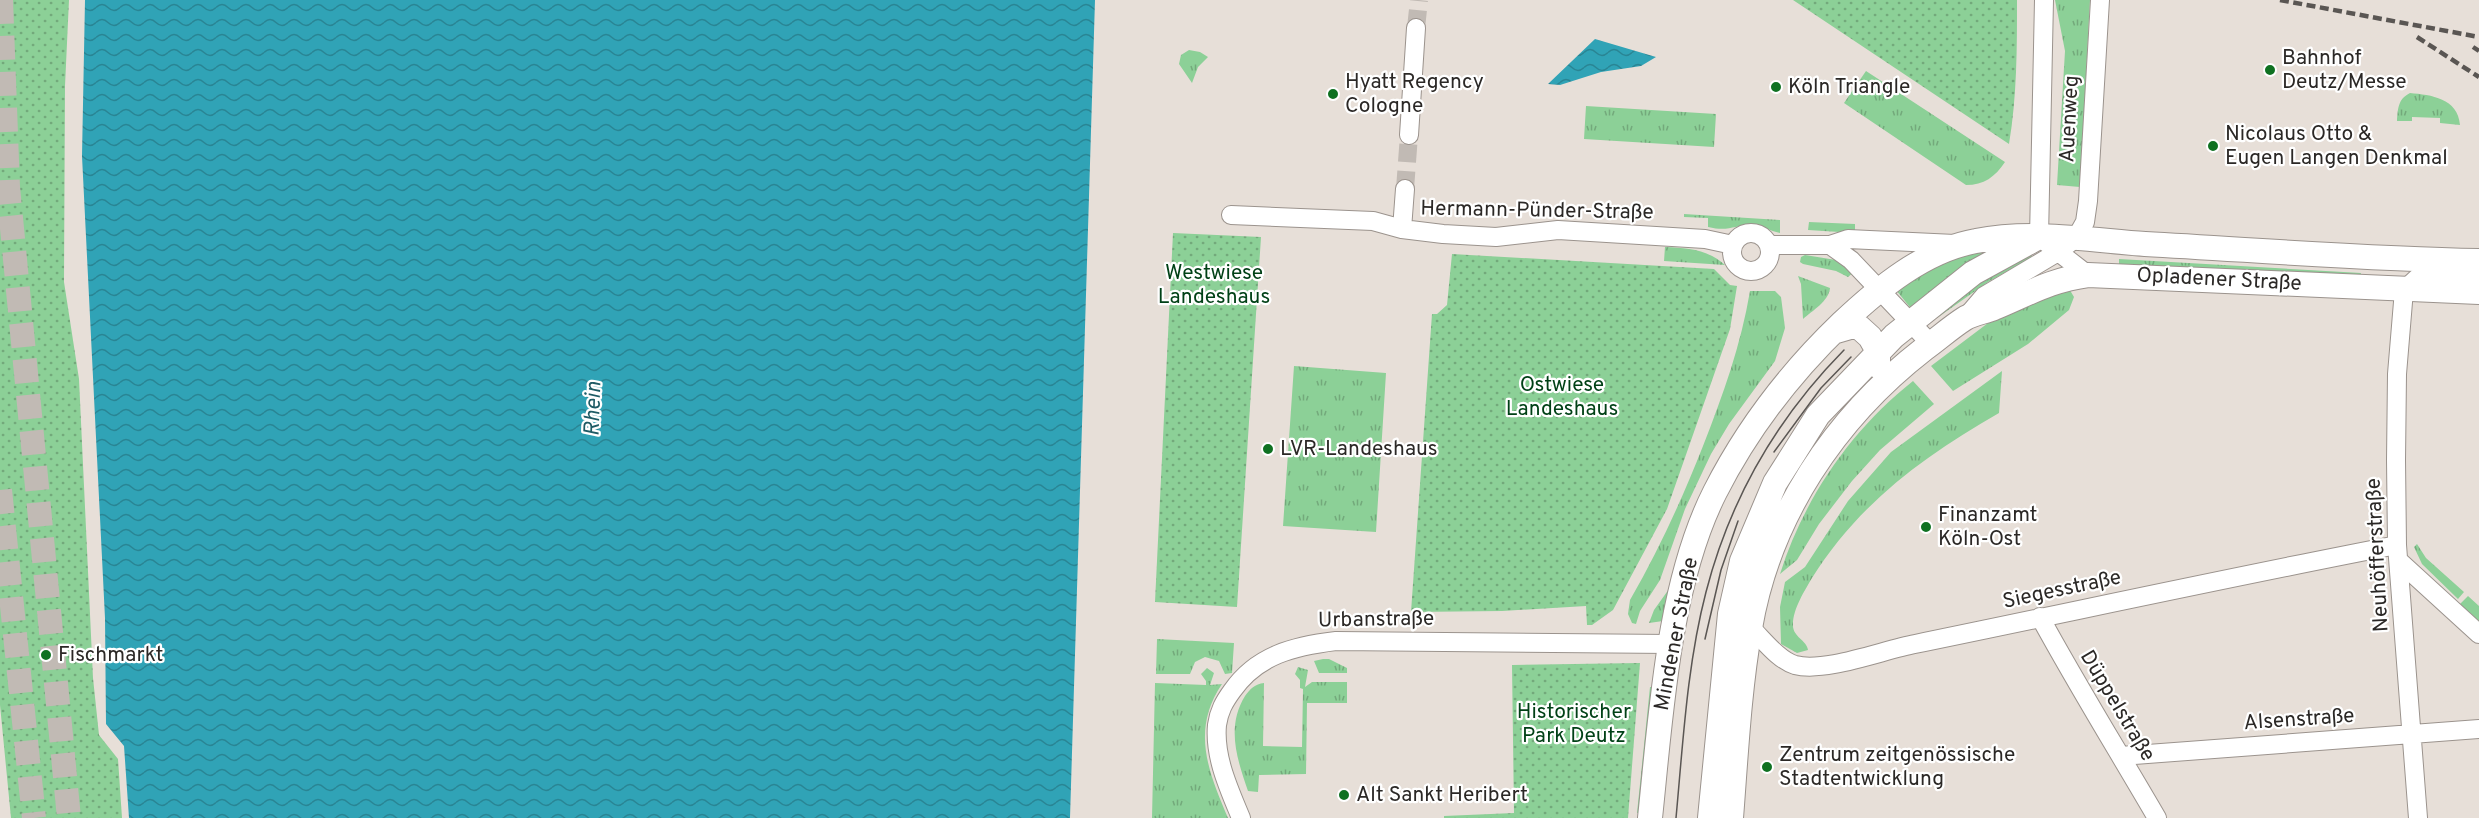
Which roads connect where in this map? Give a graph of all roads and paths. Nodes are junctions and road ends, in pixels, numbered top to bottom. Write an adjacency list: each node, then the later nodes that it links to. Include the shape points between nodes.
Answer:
1 (2044, 0): 8 (street, Auenweg)
2 (2100, 0): 8 (street, Auenweg, via 2085,222)
3 (1416, 28): 4 (street)
4 (1409, 135)
5 (1405, 189): 7 (street)
6 (1232, 215): 7 (street, Hermann-Pünder-Straße, via 1373,221)
7 (1402, 229): 10 (street, Hermann-Pünder-Straße, via 1496,237 1558,230 1705,239)
8 (2058, 242): 9 (main road, Mindener Straße, via 2001,238); 13 (main road, Opladener Straße); 15 (street); 19 (street, via 1984,296); 20 (main road, via 1973,273)
9 (1960, 244): 12 (street, via 1848,239); 17 (main road, Mindener Straße, via 1924,260)
10 (1733, 245): 11 (street, via 1742,235 1755,233); 11 (street, via 1734,261 1748,271 1768,263)
11 (1770, 245): 12 (street)
12 (1830, 245): 17 (street, via 1851,260)
13 (2479, 261)
14 (2479, 274): 16 (street, via 2417,278)
15 (2088, 275): 16 (main road, Opladener Straße); 19 (main road, Opladener Straße, via 2050,282)
16 (2404, 290): 18 (main road, Opladener Straße); 25 (street, Neuhöfferstraße, via 2397,374)
17 (1879, 291): 20 (street); 21 (main road, Mindener Straße)
18 (2479, 292)
19 (1966, 317): 22 (main road)
20 (1910, 322): 22 (street); 23 (main road)
21 (1833, 332): 23 (main road, via 1859,327); 29 (main road, Mindener Straße, via 1807,357 1752,427 1714,493 1691,553)
22 (1931, 344): 24 (main road)
23 (1878, 351): 24 (main road); 35 (main road, via 1818,415 1797,444 1770,493 1742,561 1730,614)
24 (1877, 390): 27 (main road, via 1845,424 1798,492 1770,552)
25 (2398, 553): 26 (street, Siegesstraße); 28 (street); 31 (street, Neuhöfferstraße)
26 (2040, 617): 27 (street, Siegesstraße, via 1820,667 1794,665); 32 (street, Düppelstraße, via 2076,685)
27 (1750, 627): 36 (main road, via 1740,696)
28 (2479, 634)
29 (1671, 644): 33 (street, Urbanstraße, via 1336,640 1278,654 1244,674 1222,705 1217,724 1223,771); 34 (main road, Mindener Straße)
30 (2479, 729): 31 (street, Alsenstraße)
31 (2410, 734): 32 (street, Alsenstraße); 38 (street, Neuhöfferstraße)
32 (2121, 756): 37 (street, Düppelstraße)
33 (1241, 818)
34 (1650, 818)
35 (1710, 818)
36 (1731, 818)
37 (2157, 818)
38 (2418, 818)

